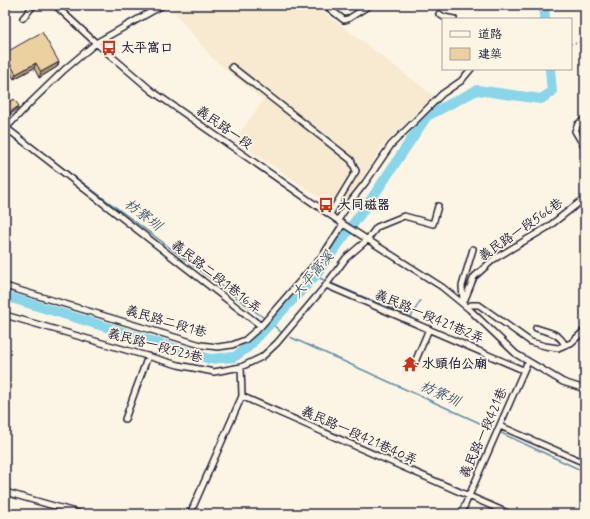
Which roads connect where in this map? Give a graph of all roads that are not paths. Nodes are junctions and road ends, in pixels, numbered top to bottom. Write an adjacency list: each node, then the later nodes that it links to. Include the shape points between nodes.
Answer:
1 (34, 5): 7 (street)
2 (55, 5): 9 (street, 義民路一段)
3 (163, 5): 9 (street)
4 (325, 5): 5 (street, via 344,20)
5 (370, 5)
6 (439, 14): 8 (street)
7 (23, 18)
8 (449, 18)
9 (96, 43): 13 (street, via 64,70); 17 (street, 義民路一段, via 152,91)
10 (232, 67): 17 (street, via 351,160 356,171)
11 (470, 70): 18 (street, via 391,145)
12 (585, 119): 14 (street, via 578,124 575,131)
13 (5, 128): 26 (street, 義民路二段1巷16弄)
14 (585, 148)
15 (585, 198): 24 (street, 義民路一段566巷, via 548,227 494,259 474,277)
16 (438, 206): 20 (street, 義民路一段523巷, via 433,224 404,216 378,227)
17 (330, 214): 18 (street, 義民路一段)
18 (338, 220): 19 (street, 義民路一段)
19 (343, 224): 20 (street, 義民路一段); 26 (street, 義民路二段1巷, via 323,255)
20 (367, 240): 22 (street, 義民路一段523巷, via 346,258); 24 (street, 義民路一段, via 442,287)
21 (472, 250): 24 (street, via 462,286)
22 (326, 284): 28 (street, 義民路一段421巷2弄); 34 (street, 義民路一段523巷, via 277,343 262,357)
23 (5, 286): 26 (street, 義民路二段1巷, via 201,345 232,345 245,340)
24 (465, 306): 30 (street, via 479,304 532,342 558,348); 32 (street, 義民路一段, via 516,354)
25 (5, 314): 31 (street, 義民路一段523巷)
26 (261, 326)
27 (536, 328): 30 (street, via 557,335)
28 (429, 329): 33 (street); 35 (street, 義民路一段421巷2弄)
29 (585, 330): 30 (street)
30 (565, 345)
31 (148, 356): 34 (street, 義民路一段523巷, via 214,372); 38 (street)
32 (528, 361): 35 (street, 義民路一段421巷); 36 (street, 義民路一段, via 563,382)
33 (415, 362)
34 (242, 367): 37 (street)
35 (523, 370): 39 (street, 義民路一段421巷)
36 (585, 389)
37 (242, 396): 42 (street, 義民路一段421巷40弄); 44 (street)
38 (124, 419)
39 (500, 426): 40 (street); 42 (street, 義民路一段421巷)
40 (585, 463)
41 (5, 492): 43 (street)
42 (468, 496): 45 (street, 義民路一段421巷); 46 (street, 義民路一段421巷40弄)
43 (82, 514)
44 (190, 514)
45 (461, 514)
46 (510, 514)

